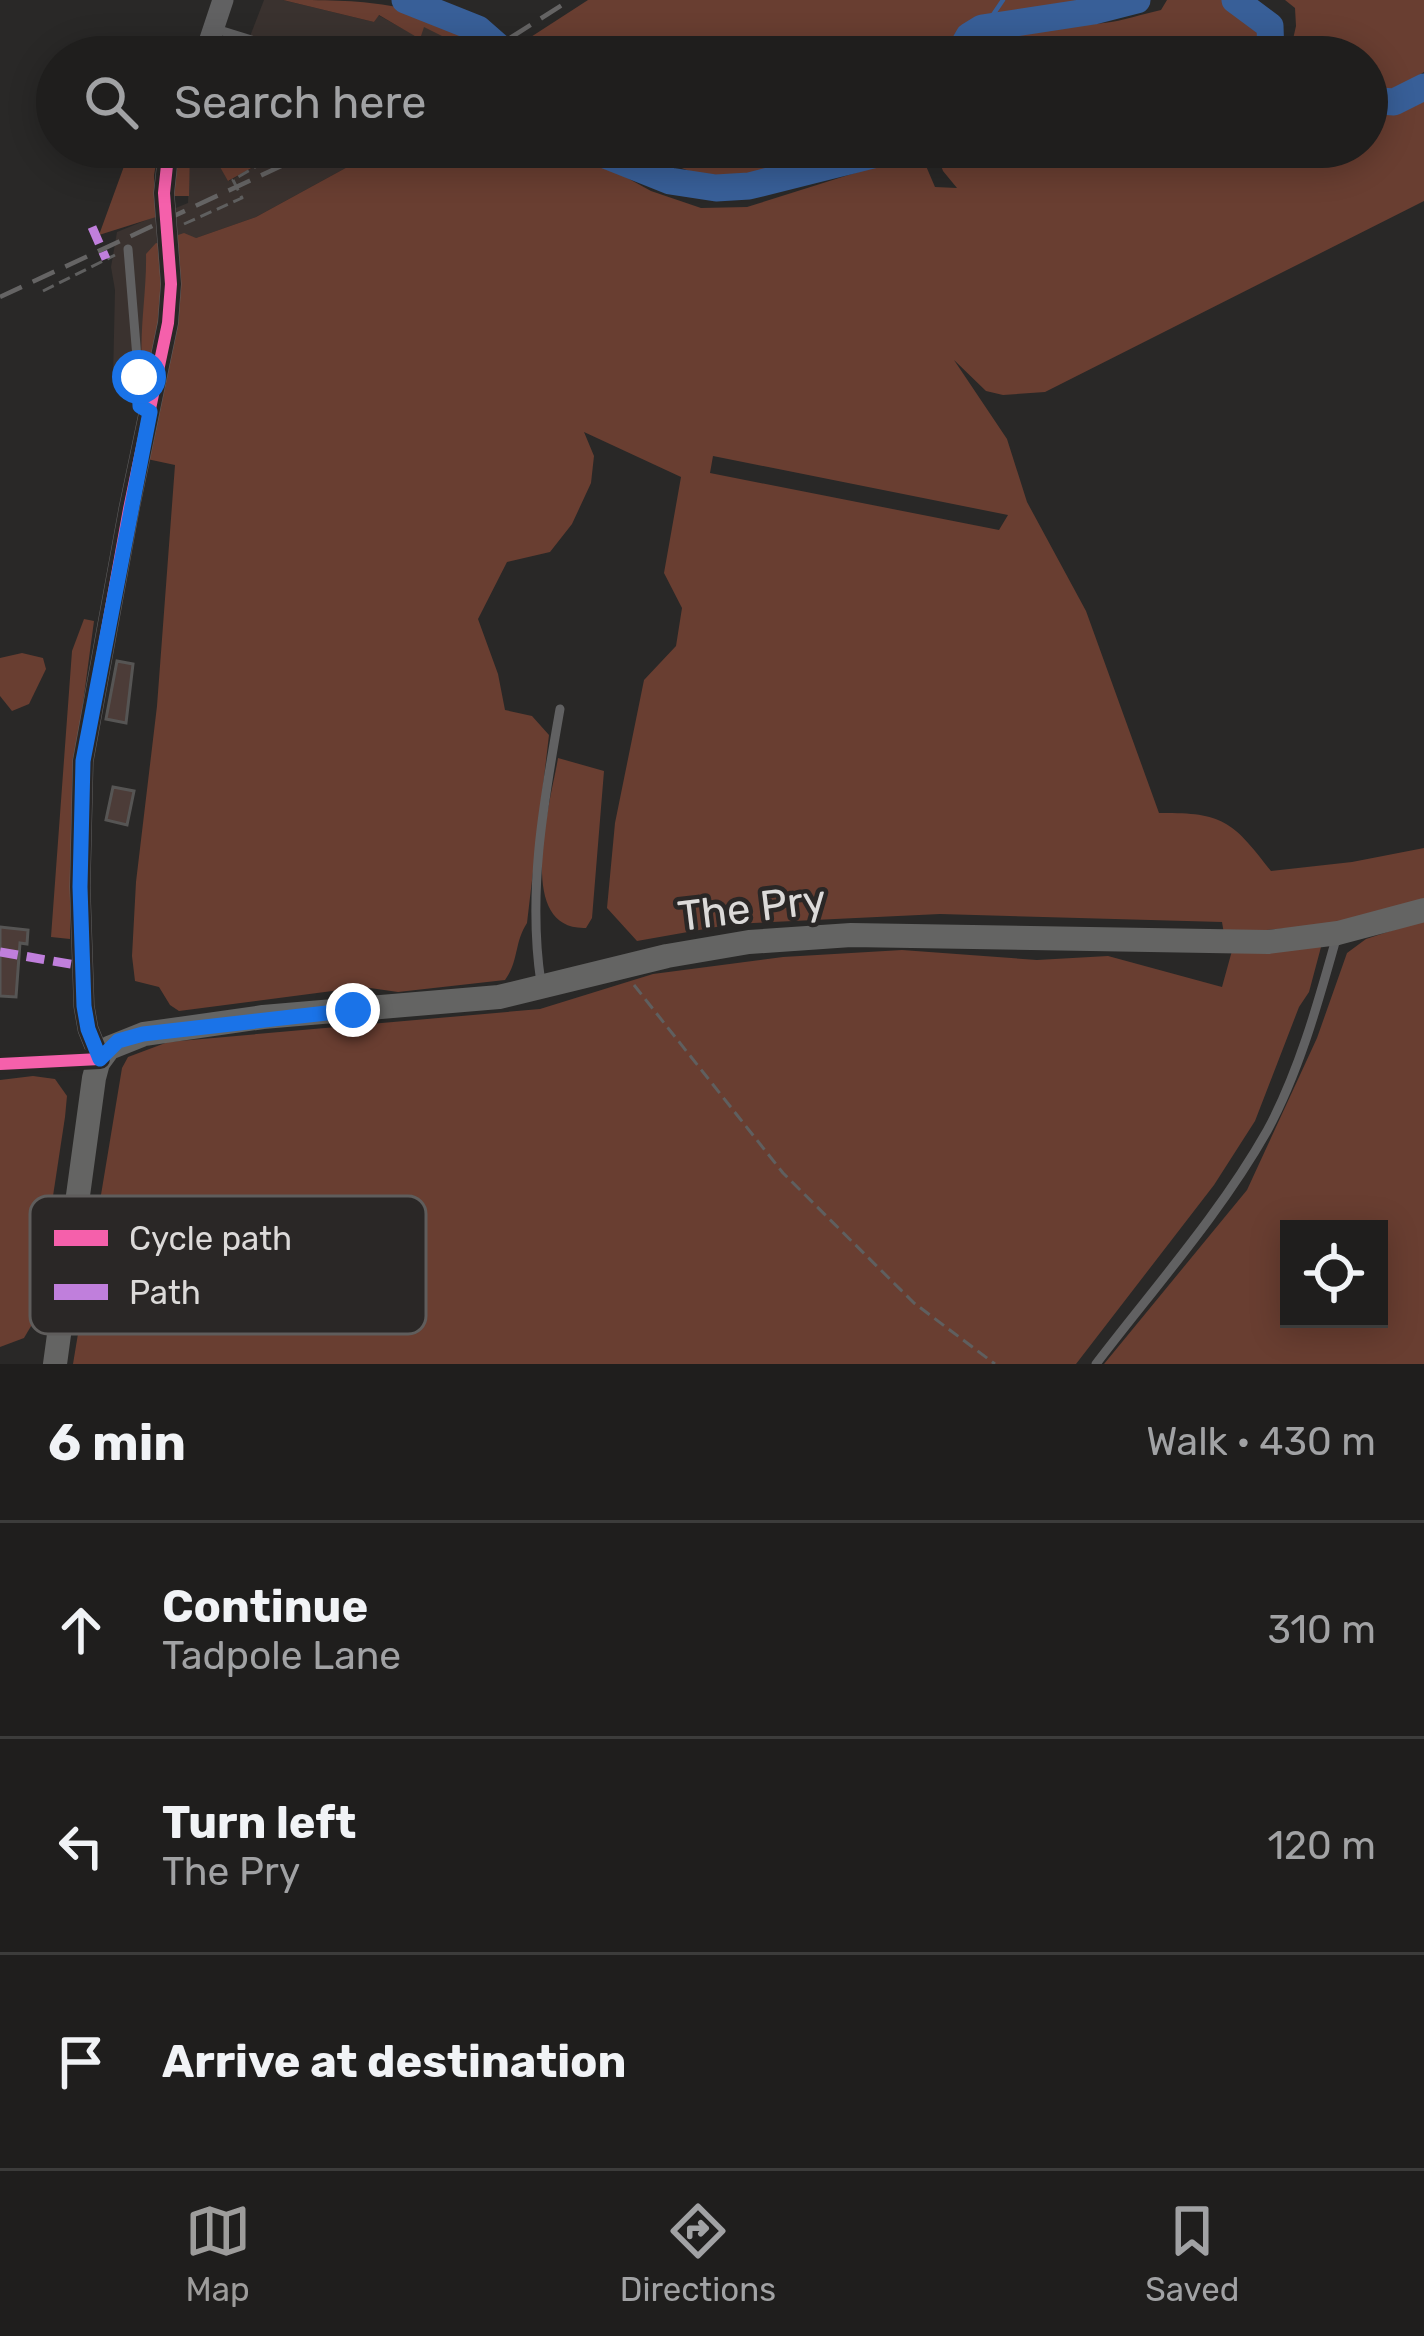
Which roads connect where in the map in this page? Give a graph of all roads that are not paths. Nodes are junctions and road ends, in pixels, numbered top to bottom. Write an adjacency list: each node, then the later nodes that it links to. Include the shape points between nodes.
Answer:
1 (223, 0): 2 (street)
2 (215, 29): 3 (street); 4 (lane)
3 (212, 36)
4 (238, 36)
5 (167, 168): 7 (street, via 168,322)
6 (128, 249): 7 (lane, via 140,406)
7 (150, 412): 12 (street, via 83,761 82,986)
8 (560, 710): 11 (lane, via 539,833)
9 (1424, 910): 10 (main road, The Pry)
10 (1338, 934): 11 (main road, The Pry, via 1268,942 816,937 709,947); 18 (lane, via 1266,1132)
11 (541, 989): 12 (main road, The Pry, via 185,1027 118,1041)
12 (100, 1059): 15 (main road)
13 (52, 1062): 14 (street)
14 (0, 1064)
15 (78, 1196)
16 (60, 1334): 17 (main road)
17 (56, 1364)
18 (1096, 1364)

